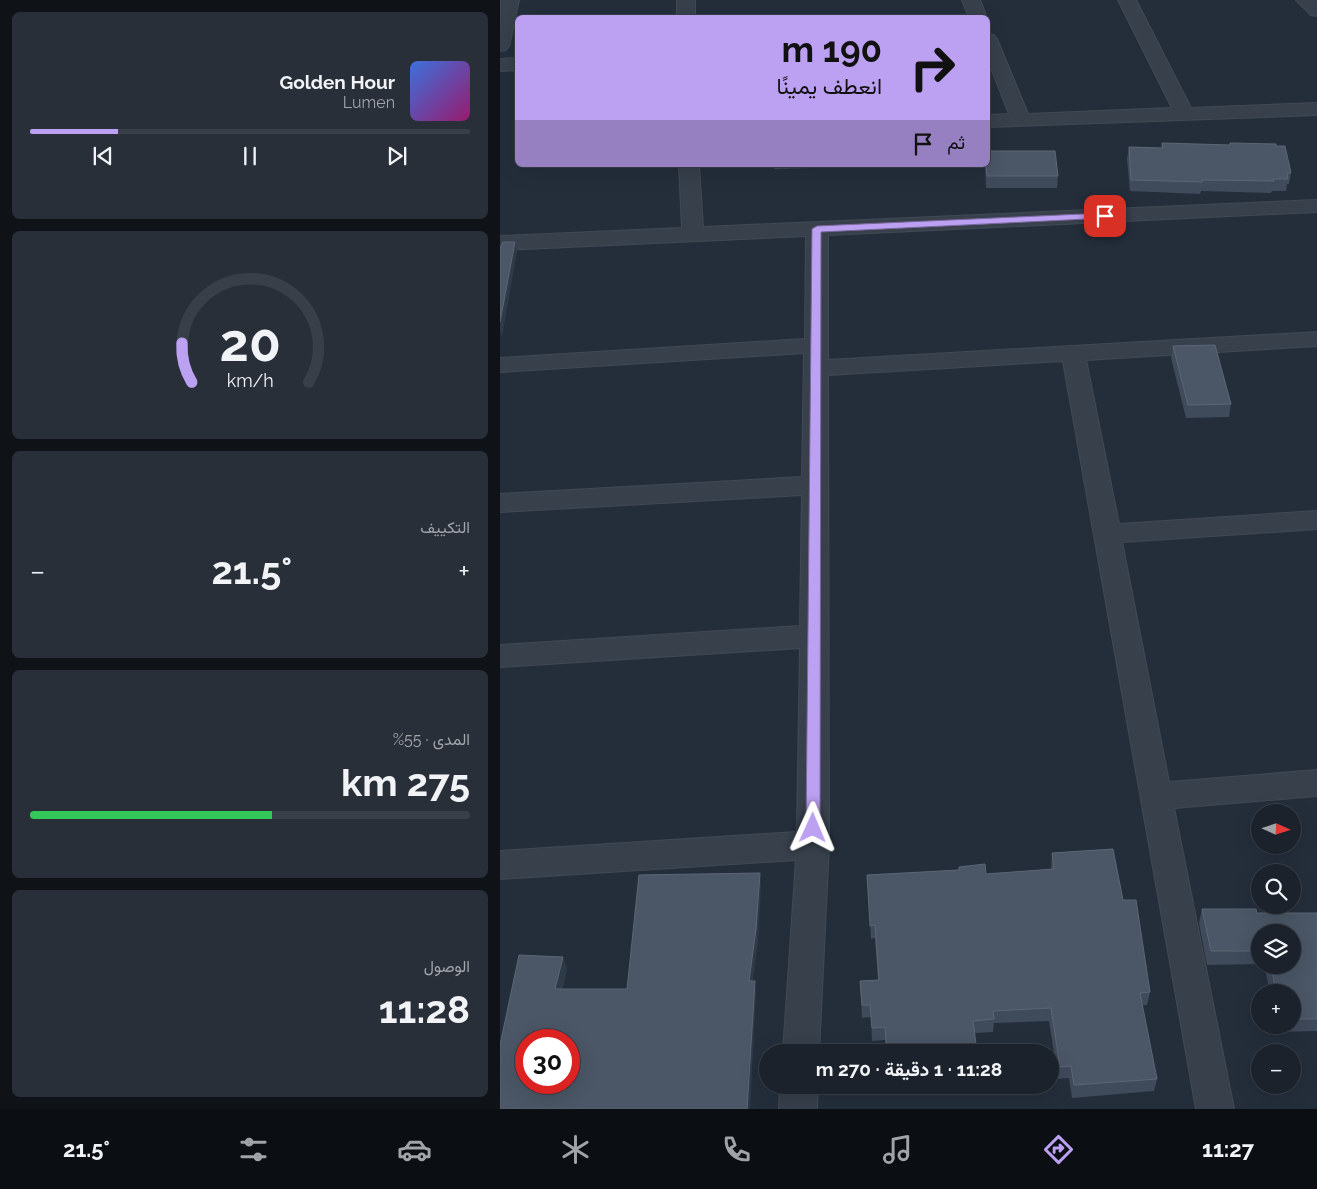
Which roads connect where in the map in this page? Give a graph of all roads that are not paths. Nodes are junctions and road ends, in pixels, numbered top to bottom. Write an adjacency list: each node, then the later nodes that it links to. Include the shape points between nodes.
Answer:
1 (510, 0): 10 (street)
2 (686, 0): 7 (street)
3 (971, 0): 8 (street)
4 (1127, 0): 14 (street)
5 (1305, 0): 6 (street)
6 (1317, 11)
7 (686, 15)
8 (977, 15)
9 (990, 45): 15 (street)
10 (500, 46)
11 (515, 64): 12 (street)
12 (500, 65)
13 (1317, 109): 14 (street)
14 (1185, 114): 15 (street)
15 (1021, 120): 16 (street)
16 (990, 121)
17 (689, 167): 20 (street)
18 (1317, 206): 19 (street)
19 (817, 229): 20 (street); 24 (street)
20 (693, 234): 21 (street)
21 (500, 243)
22 (1317, 340): 23 (street)
23 (1073, 353): 24 (street); 29 (street)
24 (816, 356): 25 (street); 26 (street)
25 (500, 365)
26 (815, 485): 27 (street); 30 (street)
27 (500, 503)
28 (1317, 520): 29 (street)
29 (1107, 534): 33 (street)
30 (814, 636): 31 (street); 34 (street)
31 (500, 656)
32 (1317, 784): 33 (street)
33 (1156, 796): 39 (street)
34 (813, 846): 35 (street); 36 (street)
35 (500, 865)
36 (801, 1044)
37 (799, 1094): 38 (street)
38 (798, 1109)
39 (1215, 1109)

